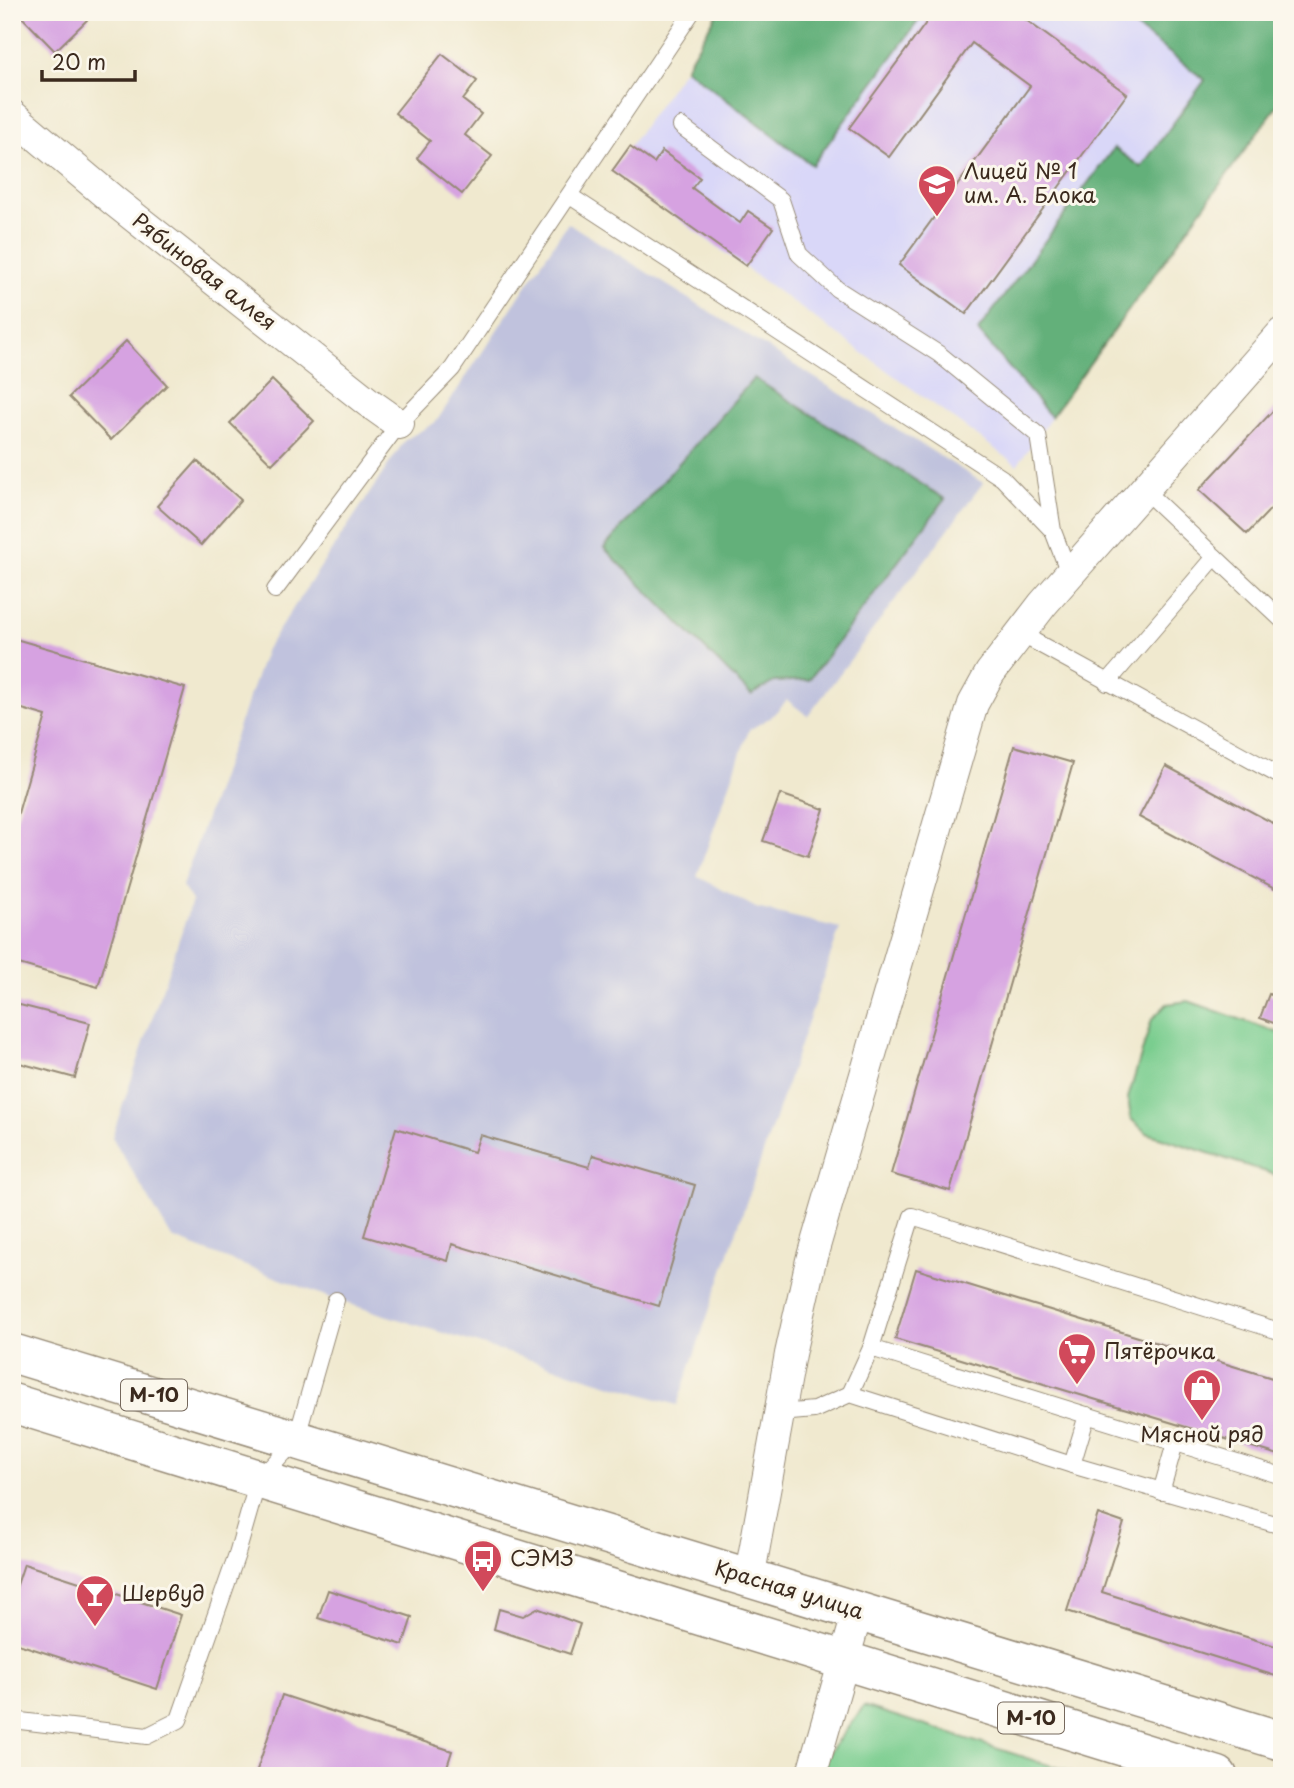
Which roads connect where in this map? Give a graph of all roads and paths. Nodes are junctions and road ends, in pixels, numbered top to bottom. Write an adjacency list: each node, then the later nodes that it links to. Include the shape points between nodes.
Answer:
1 (692, 12): 4 (lane)
2 (12, 115): 6 (street, Рябиновая аллея, via 114,201)
3 (681, 127): 8 (lane, via 781,200 799,254 837,289 939,354 1038,435)
4 (570, 196): 6 (lane, via 452,369); 8 (lane, via 1002,478)
5 (1282, 332): 7 (street)
6 (399, 424): 11 (lane)
7 (1144, 490): 9 (lane); 10 (street)
8 (1053, 531): 10 (lane)
9 (1215, 557): 12 (lane); 14 (lane)
10 (1069, 573): 13 (street)
11 (275, 590)
12 (1282, 620)
13 (1021, 634): 14 (lane); 22 (street, via 990,673 973,704 817,1240)
14 (1107, 683): 15 (lane)
15 (1282, 777)
16 (336, 1300): 24 (lane)
17 (1282, 1332): 18 (lane, via 912,1216)
18 (871, 1348): 20 (lane); 23 (lane)
19 (12, 1353): 24 (highway, М-10)
20 (850, 1394): 22 (lane, via 814,1410); 26 (lane)
21 (12, 1403): 28 (highway, М-10)
22 (780, 1413): 31 (street)
23 (1087, 1415): 25 (lane); 26 (lane)
24 (296, 1440): 28 (lane); 31 (highway, Красная улица / М-10)
25 (1175, 1443): 27 (lane); 29 (lane)
26 (1072, 1465): 29 (lane)
27 (1282, 1476)
28 (258, 1480): 33 (highway, М-10); 34 (lane, via 179,1720 148,1735)
29 (1161, 1492): 30 (lane)
30 (1282, 1527)
31 (749, 1578): 32 (highway, Красная улица / М-10)
32 (858, 1611): 33 (street); 35 (highway, Красная улица / М-10)
33 (845, 1660): 36 (street); 37 (highway, М-10)
34 (12, 1720)
35 (1282, 1741)
36 (811, 1776)
37 (1218, 1776)

